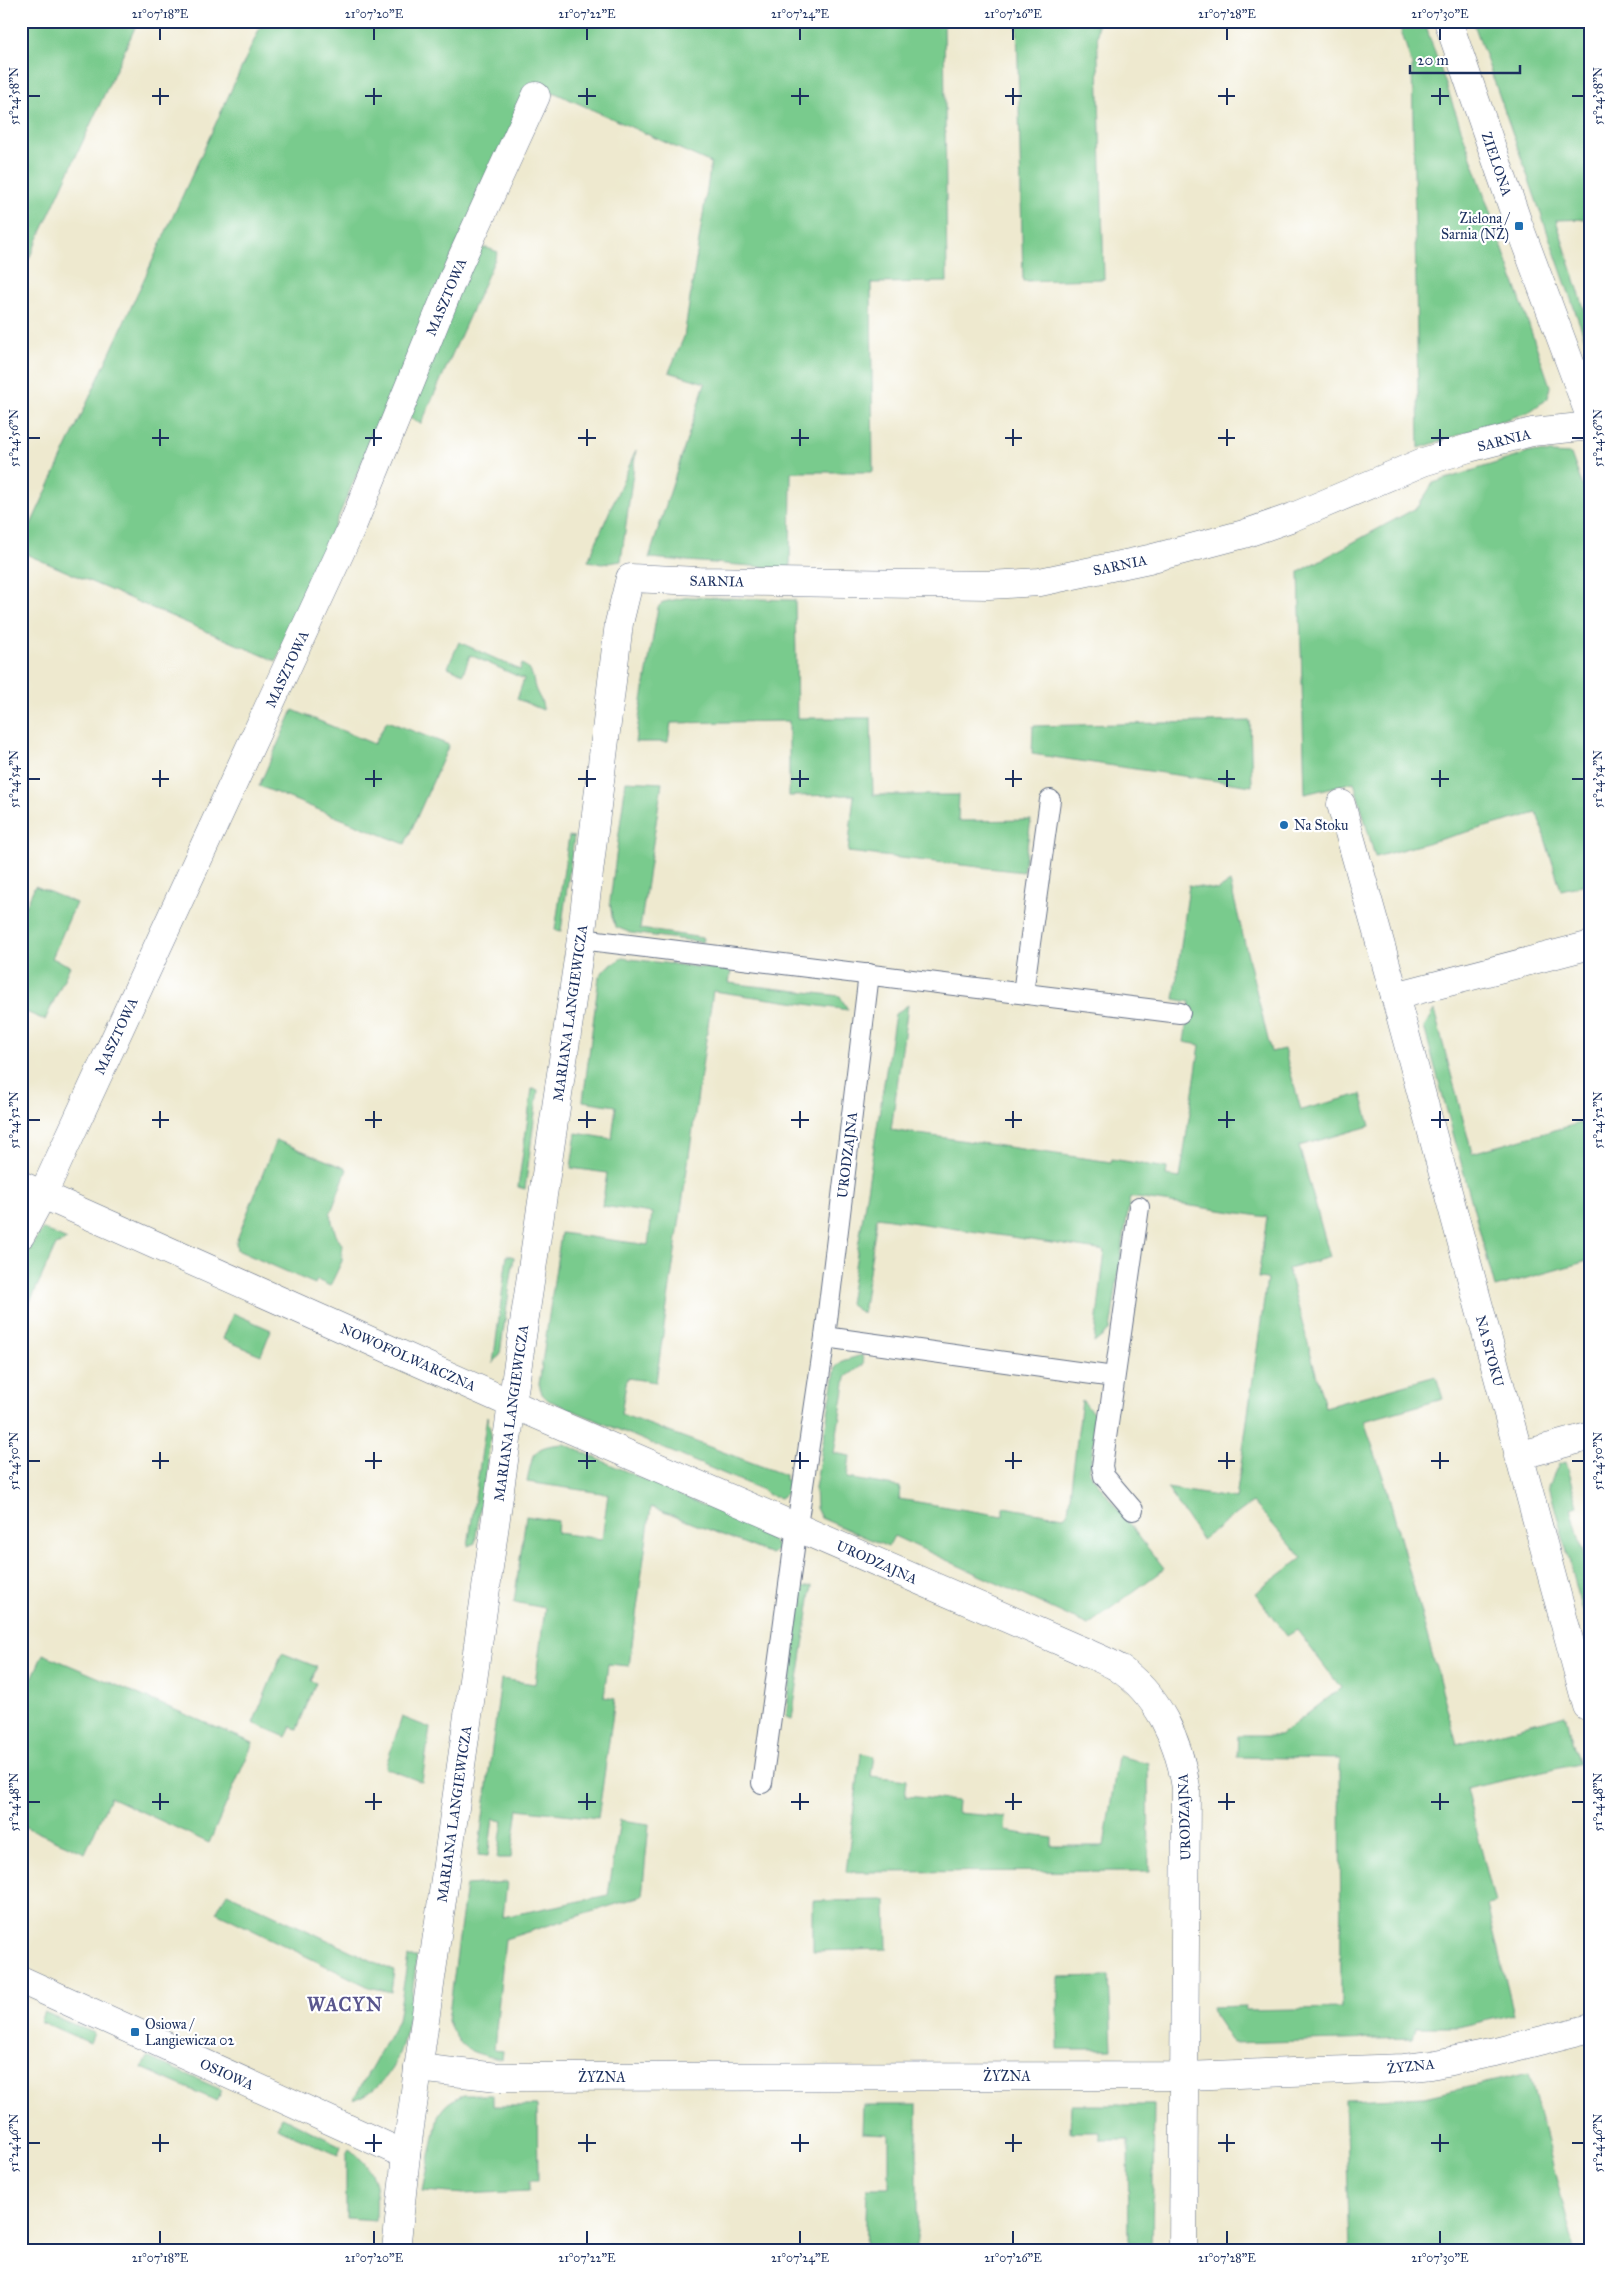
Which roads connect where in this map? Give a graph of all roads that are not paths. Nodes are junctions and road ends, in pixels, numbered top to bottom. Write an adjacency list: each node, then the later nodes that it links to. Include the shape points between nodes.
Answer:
1 (1448, 21): 3 (street, ZIELONA)
2 (536, 96): 14 (street, MASZTOWA, via 458,266 351,529)
3 (1591, 419)
4 (1591, 426): 5 (street, SARNIA, via 1532,432 1470,448 1423,462 1293,517 1244,534 1149,559 1040,582 989,585)
5 (630, 578): 8 (street, MARIANA LANGIEWICZA, via 619,623)
6 (1050, 800): 11 (lane)
7 (1341, 804): 12 (street, NA STOKU)
8 (581, 939): 10 (lane); 19 (street, MARIANA LANGIEWICZA)
9 (1591, 945): 12 (street)
10 (869, 974): 11 (lane); 17 (lane, URODZAJNA)
11 (1023, 993): 13 (lane)
12 (1395, 996): 21 (street, NA STOKU)
13 (1180, 1013)
14 (32, 1189): 16 (street, MASZTOWA); 19 (street, NOWOFOLWARCZNA)
15 (1139, 1207): 18 (lane)
16 (21, 1235)
17 (825, 1337): 18 (lane); 23 (lane, URODZAJNA)
18 (1114, 1377): 22 (lane, via 1102,1466 1104,1476)
19 (512, 1404): 23 (street, NOWOFOLWARCZNA); 28 (street, MARIANA LANGIEWICZA)
20 (1591, 1436): 21 (street)
21 (1518, 1456): 24 (street, NA STOKU)
22 (1133, 1510)
23 (796, 1526): 25 (lane, URODZAJNA); 29 (street, URODZAJNA, via 1109,1663 1147,1691 1178,1748 1186,1788)
24 (1587, 1706)
25 (762, 1783)
26 (21, 1980): 30 (street, OSIOWA)
27 (1591, 2028): 29 (street, ŻYZNA, via 1432,2065)
28 (418, 2068): 29 (street, ŻYZNA, via 498,2077); 30 (street, MARIANA LANGIEWICZA)
29 (1185, 2076): 32 (street, URODZAJNA)
30 (406, 2155): 31 (street, MARIANA LANGIEWICZA)
31 (396, 2250)
32 (1183, 2250)

